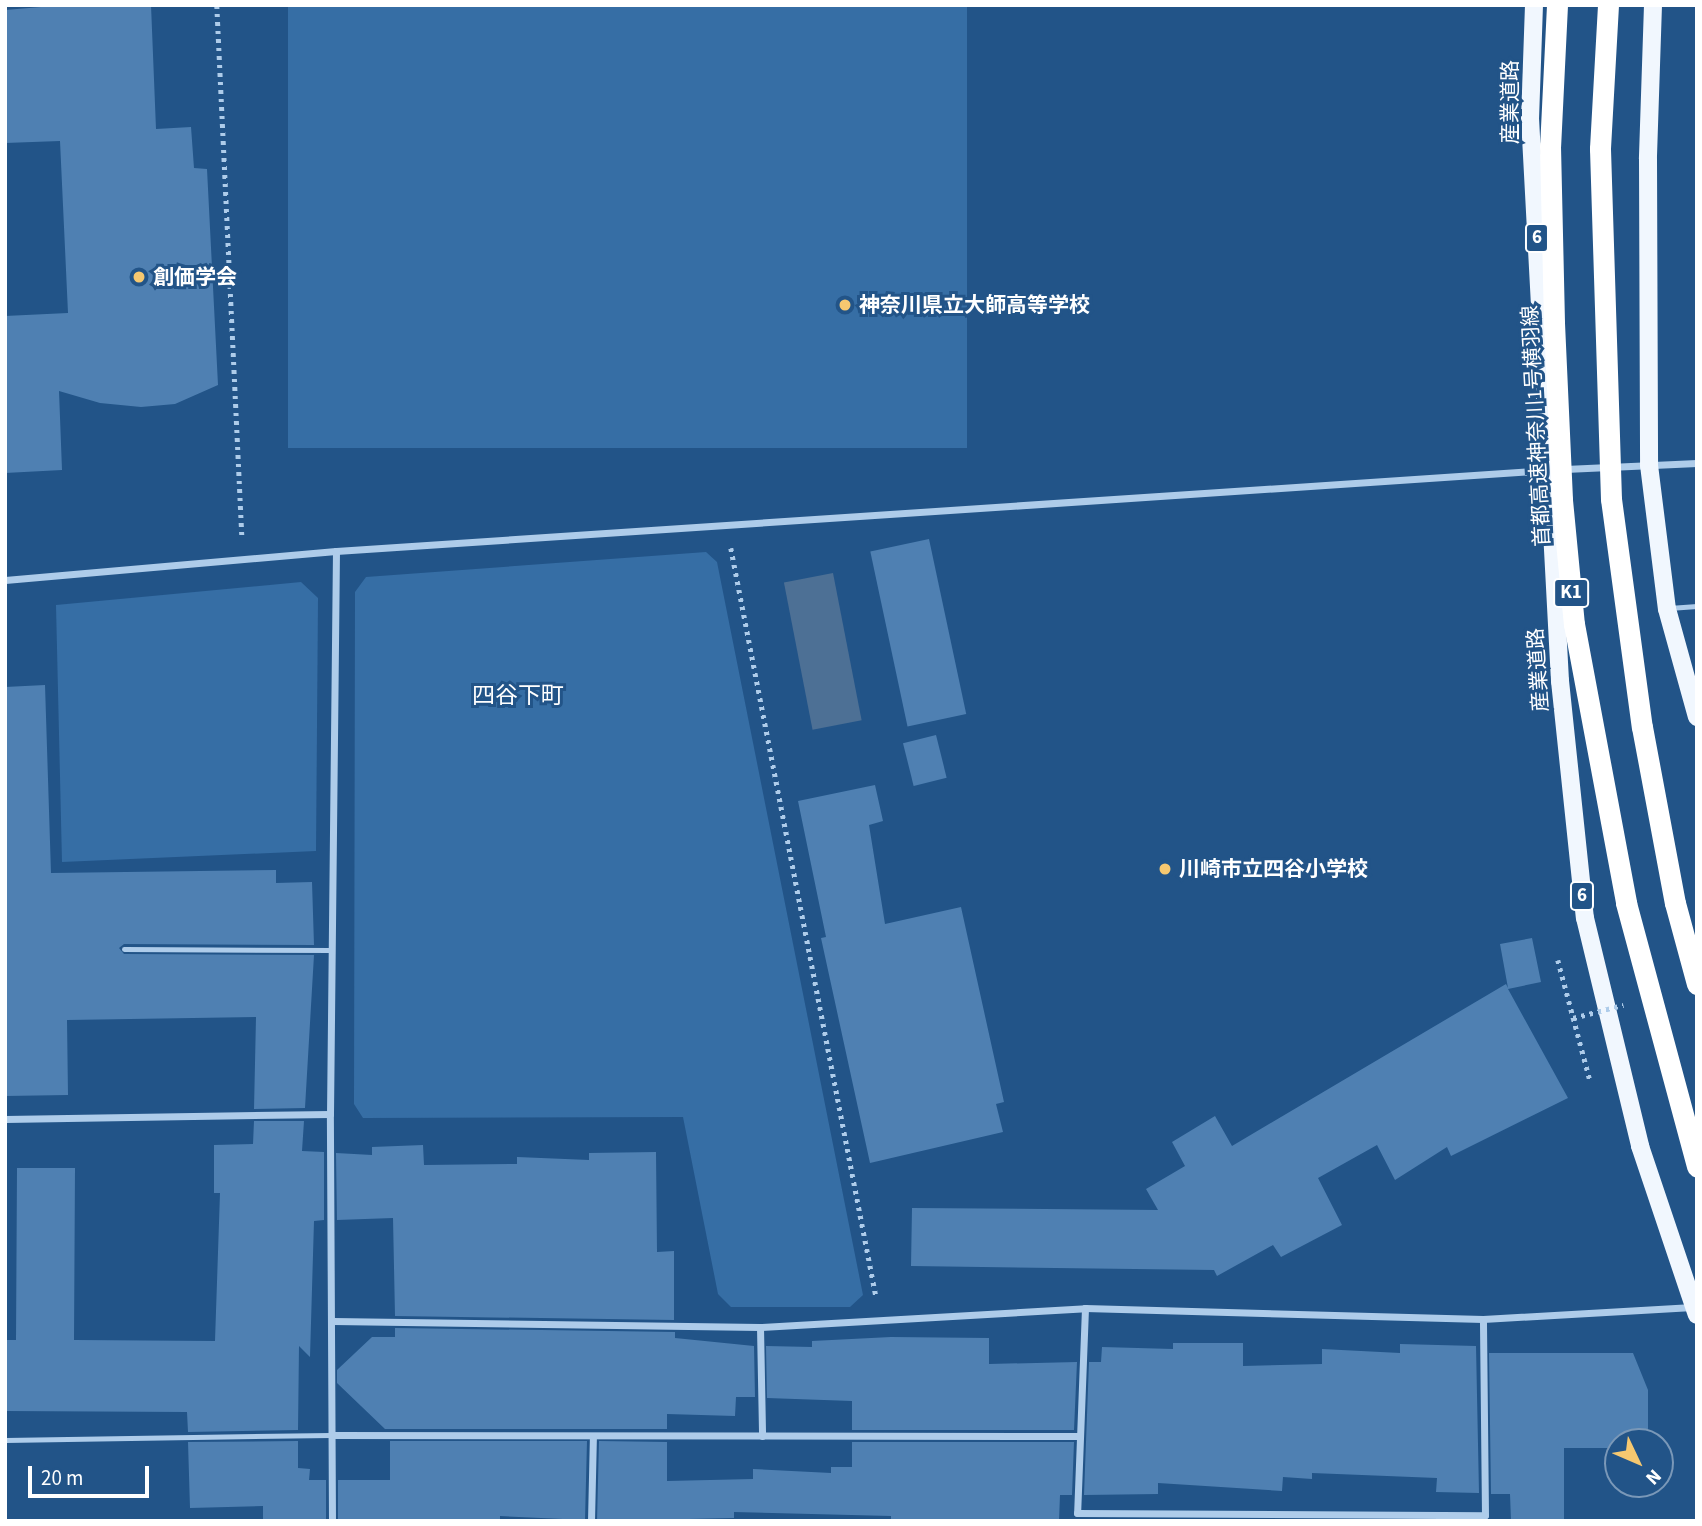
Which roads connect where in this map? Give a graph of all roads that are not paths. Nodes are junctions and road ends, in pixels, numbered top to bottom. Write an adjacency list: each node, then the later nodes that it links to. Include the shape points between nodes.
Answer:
1 (1534, 5): 7 (main road, 産業道路 / 6, via 1530,118)
2 (1557, 5): 18 (highway, 首都高速神奈川1号横羽線 / K1, bridge, via 1550,146 1554,323 1562,500 1574,624 1626,903)
3 (1608, 5): 15 (highway, K1, bridge, via 1600,149 1611,499 1642,727 1675,903)
4 (1653, 5): 6 (main road, via 1648,159)
5 (1697, 463): 6 (street)
6 (1649, 465): 7 (street); 11 (main road)
7 (1548, 470): 8 (street); 20 (main road, 産業道路 / 6, via 1560,681 1584,918 1640,1146)
8 (336, 551): 9 (street); 14 (street)
9 (5, 580)
10 (1697, 606): 11 (lane)
11 (1667, 609): 12 (main road)
12 (1697, 717)
13 (124, 949): 14 (lane)
14 (332, 950): 16 (street)
15 (1697, 984)
16 (330, 1114): 17 (street); 22 (street)
17 (5, 1119)
18 (1697, 1167)
19 (1084, 1308): 21 (street); 23 (street); 27 (street)
20 (1696, 1310): 21 (street)
21 (1483, 1319): 29 (street, via 1485,1515)
22 (333, 1321): 23 (street); 24 (street)
23 (760, 1327): 26 (street)
24 (331, 1435): 25 (street); 28 (lane); 30 (street)
25 (593, 1436): 26 (street); 31 (street)
26 (762, 1436): 27 (street)
27 (1079, 1436): 29 (street, via 1077,1513)
28 (5, 1440)
29 (1307, 1518)
30 (332, 1521)
31 (591, 1521)

